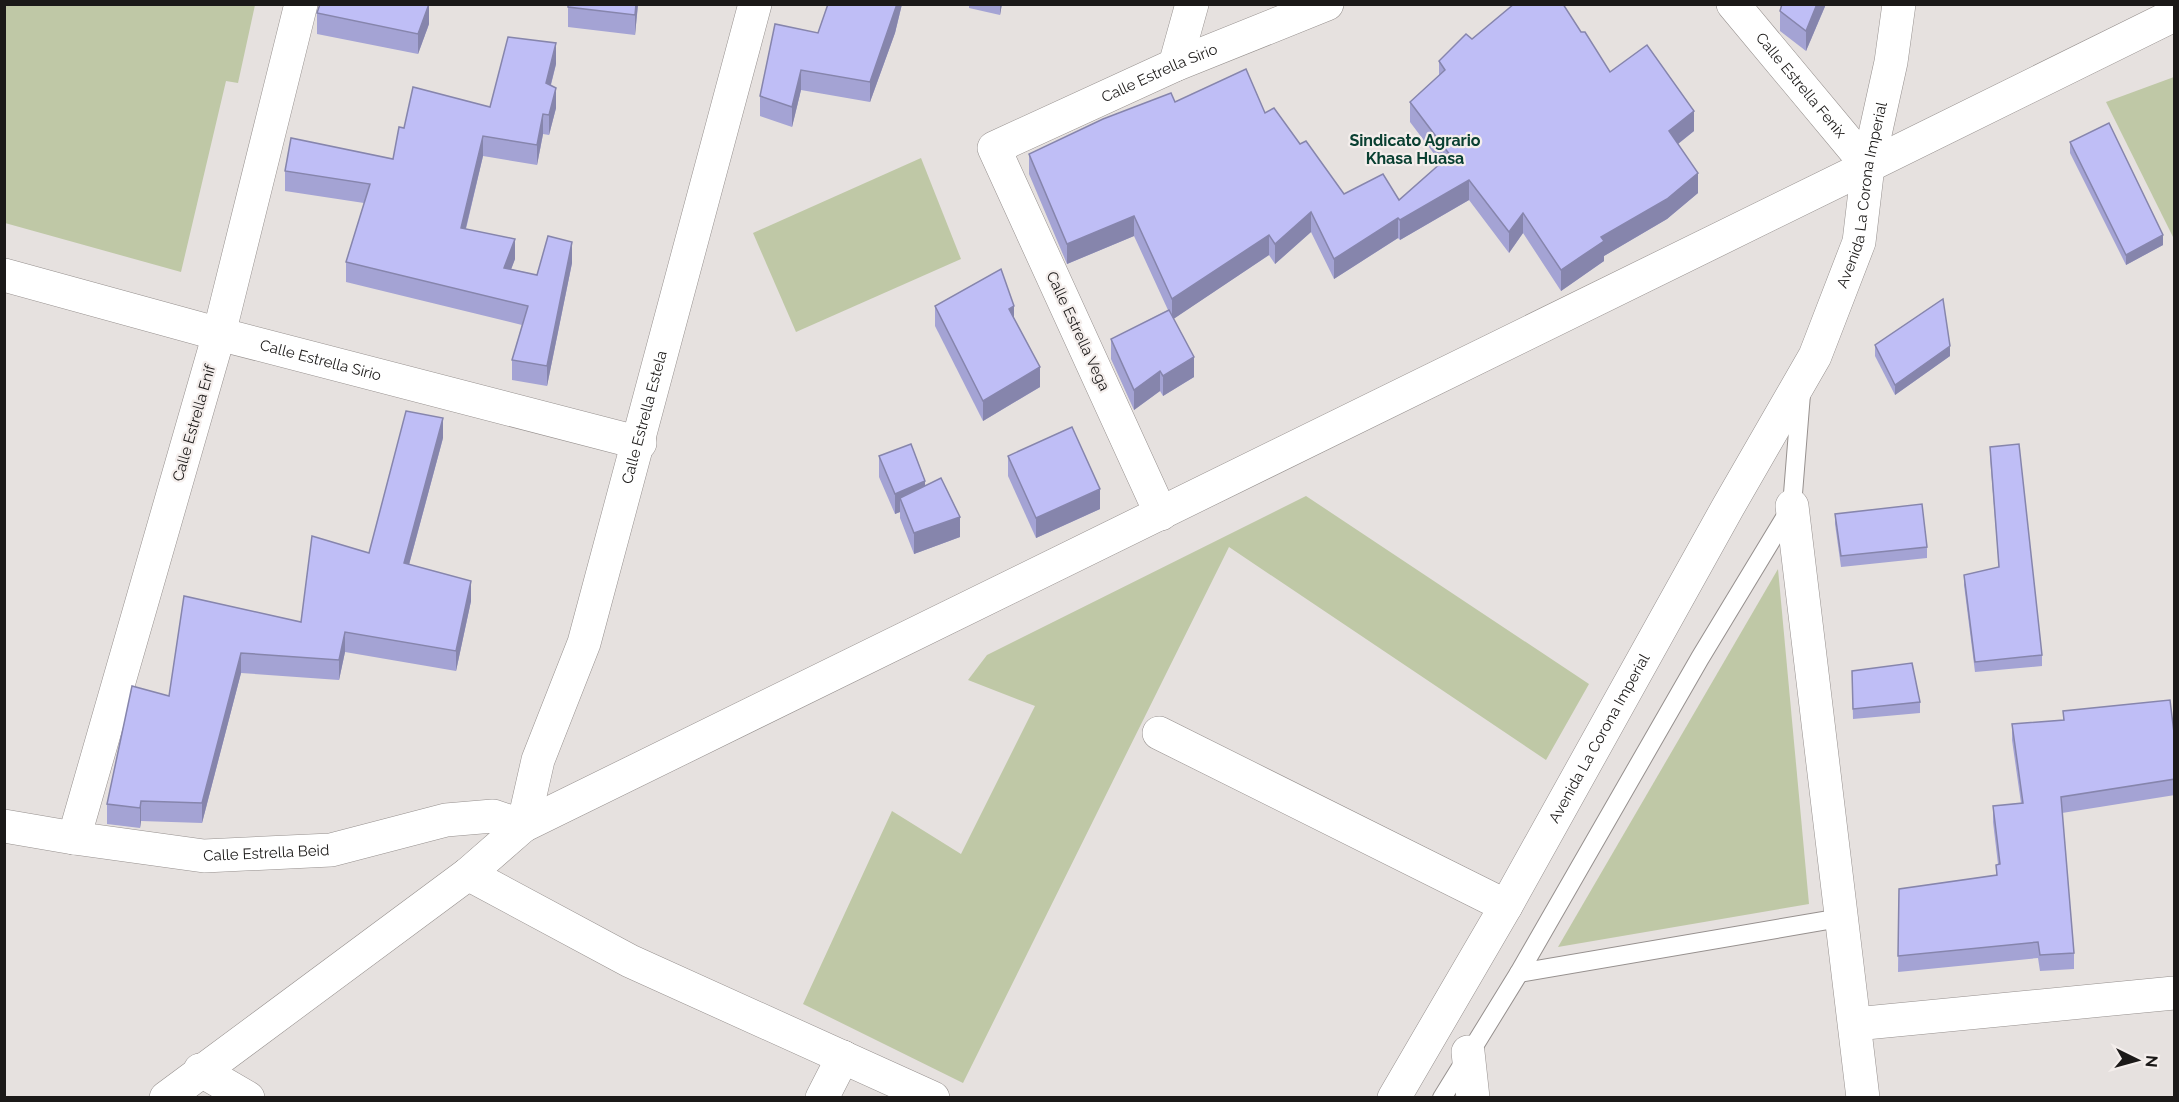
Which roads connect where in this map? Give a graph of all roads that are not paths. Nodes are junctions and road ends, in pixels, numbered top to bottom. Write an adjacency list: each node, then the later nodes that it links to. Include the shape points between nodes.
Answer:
1 (302, 4): 12 (street, Calle Estrella Enif)
2 (754, 4): 14 (street, Calle Estrella Estela)
3 (1192, 4): 8 (street)
4 (1327, 4): 8 (street, Calle Estrella Sirio)
5 (1733, 4): 10 (street, Calle Estrella Fenix)
6 (1899, 4): 10 (street, Avenida La Corona Imperial, via 1891,62)
7 (2175, 15): 10 (street)
8 (1175, 65): 9 (street, Calle Estrella Sirio)
9 (994, 148): 16 (street, Calle Estrella Vega)
10 (1868, 166): 13 (street, Avenida La Corona Imperial, via 1860,242 1815,357); 16 (street)
11 (4, 275): 12 (street, Calle Estrella Sirio)
12 (219, 334): 14 (street, Calle Estrella Sirio); 20 (street, Calle Estrella Enif)
13 (1802, 378): 15 (lane, Avenida La Corona Imperial); 22 (street, Avenida La Corona Imperial)
14 (640, 443): 19 (street, Calle Estrella Estela, via 584,643 538,760)
15 (1792, 506): 23 (street); 24 (lane, Avenida La Corona Imperial)
16 (1161, 514): 19 (street)
17 (1159, 733): 22 (street)
18 (4, 826): 20 (street, Calle Estrella Beid)
19 (523, 826): 20 (street, Calle Estrella Beid, via 493,816 446,820 331,849 204,856); 21 (street)
20 (74, 838)
21 (468, 874): 28 (street, via 630,961); 29 (street)
22 (1506, 906): 34 (street, Avenida La Corona Imperial)
23 (1840, 918): 24 (lane); 26 (street)
24 (1519, 973): 27 (lane, Avenida La Corona Imperial)
25 (2175, 993): 26 (street)
26 (1855, 1024): 37 (street)
27 (1468, 1052): 35 (lane, Avenida La Corona Imperial); 36 (street)
28 (843, 1057): 32 (street); 33 (street)
29 (200, 1070): 30 (street); 31 (street)
30 (166, 1098)
31 (248, 1098)
32 (822, 1098)
33 (933, 1098)
34 (1394, 1098)
35 (1442, 1098)
36 (1473, 1098)
37 (1863, 1098)

